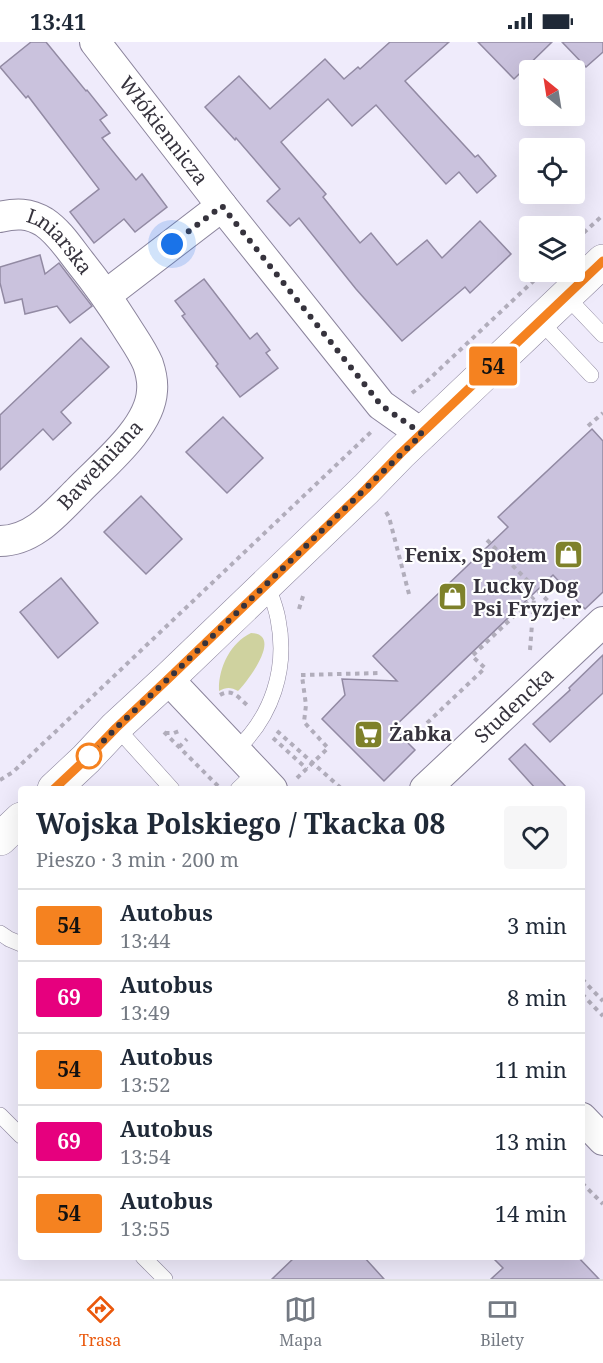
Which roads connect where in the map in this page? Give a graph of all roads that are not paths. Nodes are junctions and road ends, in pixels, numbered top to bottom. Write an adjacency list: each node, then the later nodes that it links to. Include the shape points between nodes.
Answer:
1 (95, 42): 2 (street, Włókiennicza)
2 (222, 206): 5 (street); 10 (street, Włókiennicza, via 381,405)
3 (0, 217): 5 (street, Lniarska, via 27,214 45,223 62,238)
4 (603, 261): 6 (main road)
5 (106, 295): 11 (street, Bawełniana, via 137,343 152,377 150,405 144,419 134,434 35,531)
6 (566, 296): 7 (main road); 8 (lane)
7 (540, 321): 9 (lane); 10 (main road)
8 (603, 335)
9 (591, 375)
10 (422, 434): 12 (main road, via 380,497)
11 (0, 541)
12 (267, 584): 14 (main road); 16 (lane, via 276,608 282,649 277,680 263,719)
13 (603, 622): 20 (street, Studencka)
14 (168, 679): 15 (main road); 16 (street)
15 (127, 717): 18 (main road); 19 (lane)
16 (235, 751): 17 (street)
17 (265, 783)
18 (57, 786)
19 (170, 786)
20 (428, 786)
21 (0, 933): 22 (lane)
22 (18, 943)
23 (0, 1114): 25 (lane)
24 (585, 1121): 26 (street)
25 (18, 1133)
26 (603, 1140)
27 (146, 1260): 28 (lane)
28 (165, 1279)

